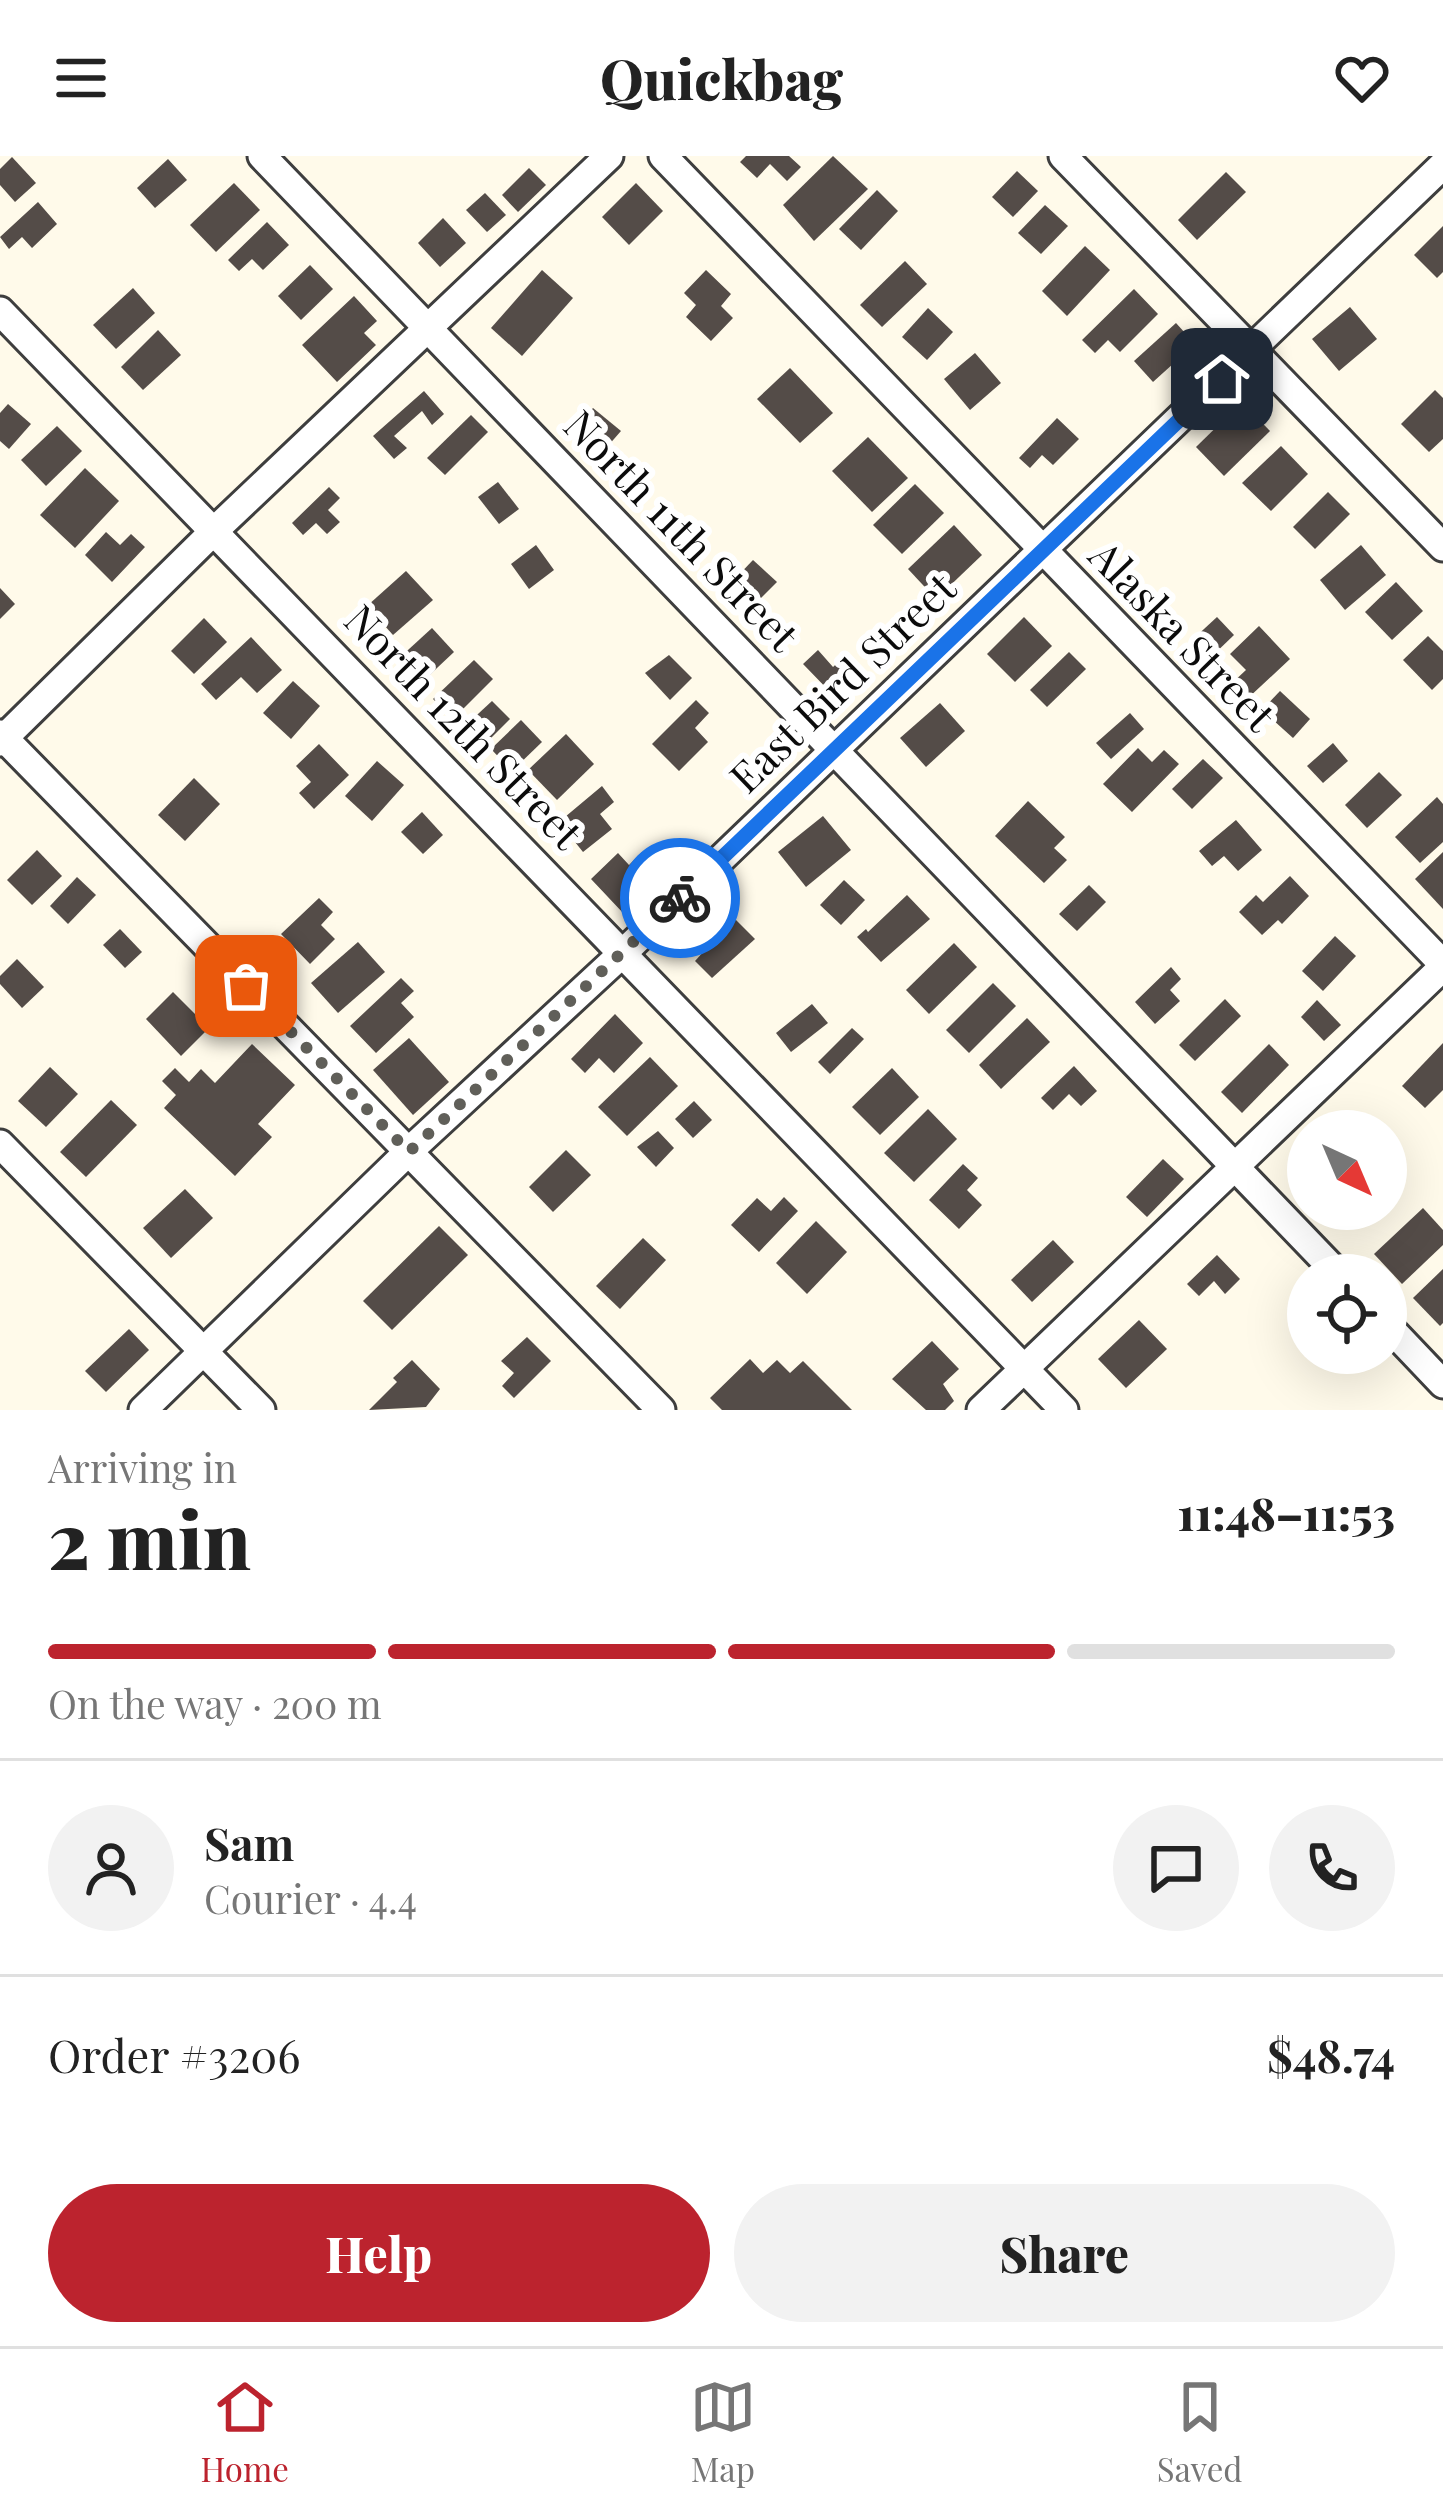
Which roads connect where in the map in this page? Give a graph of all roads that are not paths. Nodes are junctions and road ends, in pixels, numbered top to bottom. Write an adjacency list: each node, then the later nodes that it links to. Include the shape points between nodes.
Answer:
1 (262, 156): 7 (street, North 11th Street)
2 (609, 156): 7 (street)
3 (663, 156): 11 (street, Alaska Street)
4 (1064, 156): 8 (street)
5 (1443, 165): 8 (street, East Bird Street)
6 (0, 311): 9 (street, North 12th Street)
7 (428, 330): 9 (street); 13 (street, North 11th Street)
8 (1252, 350): 10 (street); 11 (street, East Bird Street)
9 (213, 532): 12 (street); 14 (street, North 12th Street)
10 (1443, 547)
11 (1041, 551): 13 (street, East Bird Street); 15 (street, Alaska Street)
12 (1, 738): 17 (street)
13 (834, 749): 14 (street, East Bird Street); 18 (street, North 11th Street)
14 (624, 952): 17 (street, East Bird Street); 22 (street, North 12th Street)
15 (1443, 966): 18 (street)
16 (0, 1144): 21 (street)
17 (409, 1152): 21 (street, East Bird Street); 26 (street)
18 (1235, 1166): 19 (street, North 11th Street); 22 (street)
19 (1319, 1254)
20 (1407, 1346): 23 (street)
21 (204, 1351): 24 (street, East Bird Street); 25 (street)
22 (1024, 1368): 27 (street); 28 (street, North 12th Street)
23 (1443, 1384)
24 (143, 1410)
25 (261, 1410)
26 (661, 1410)
27 (981, 1410)
28 (1064, 1410)

